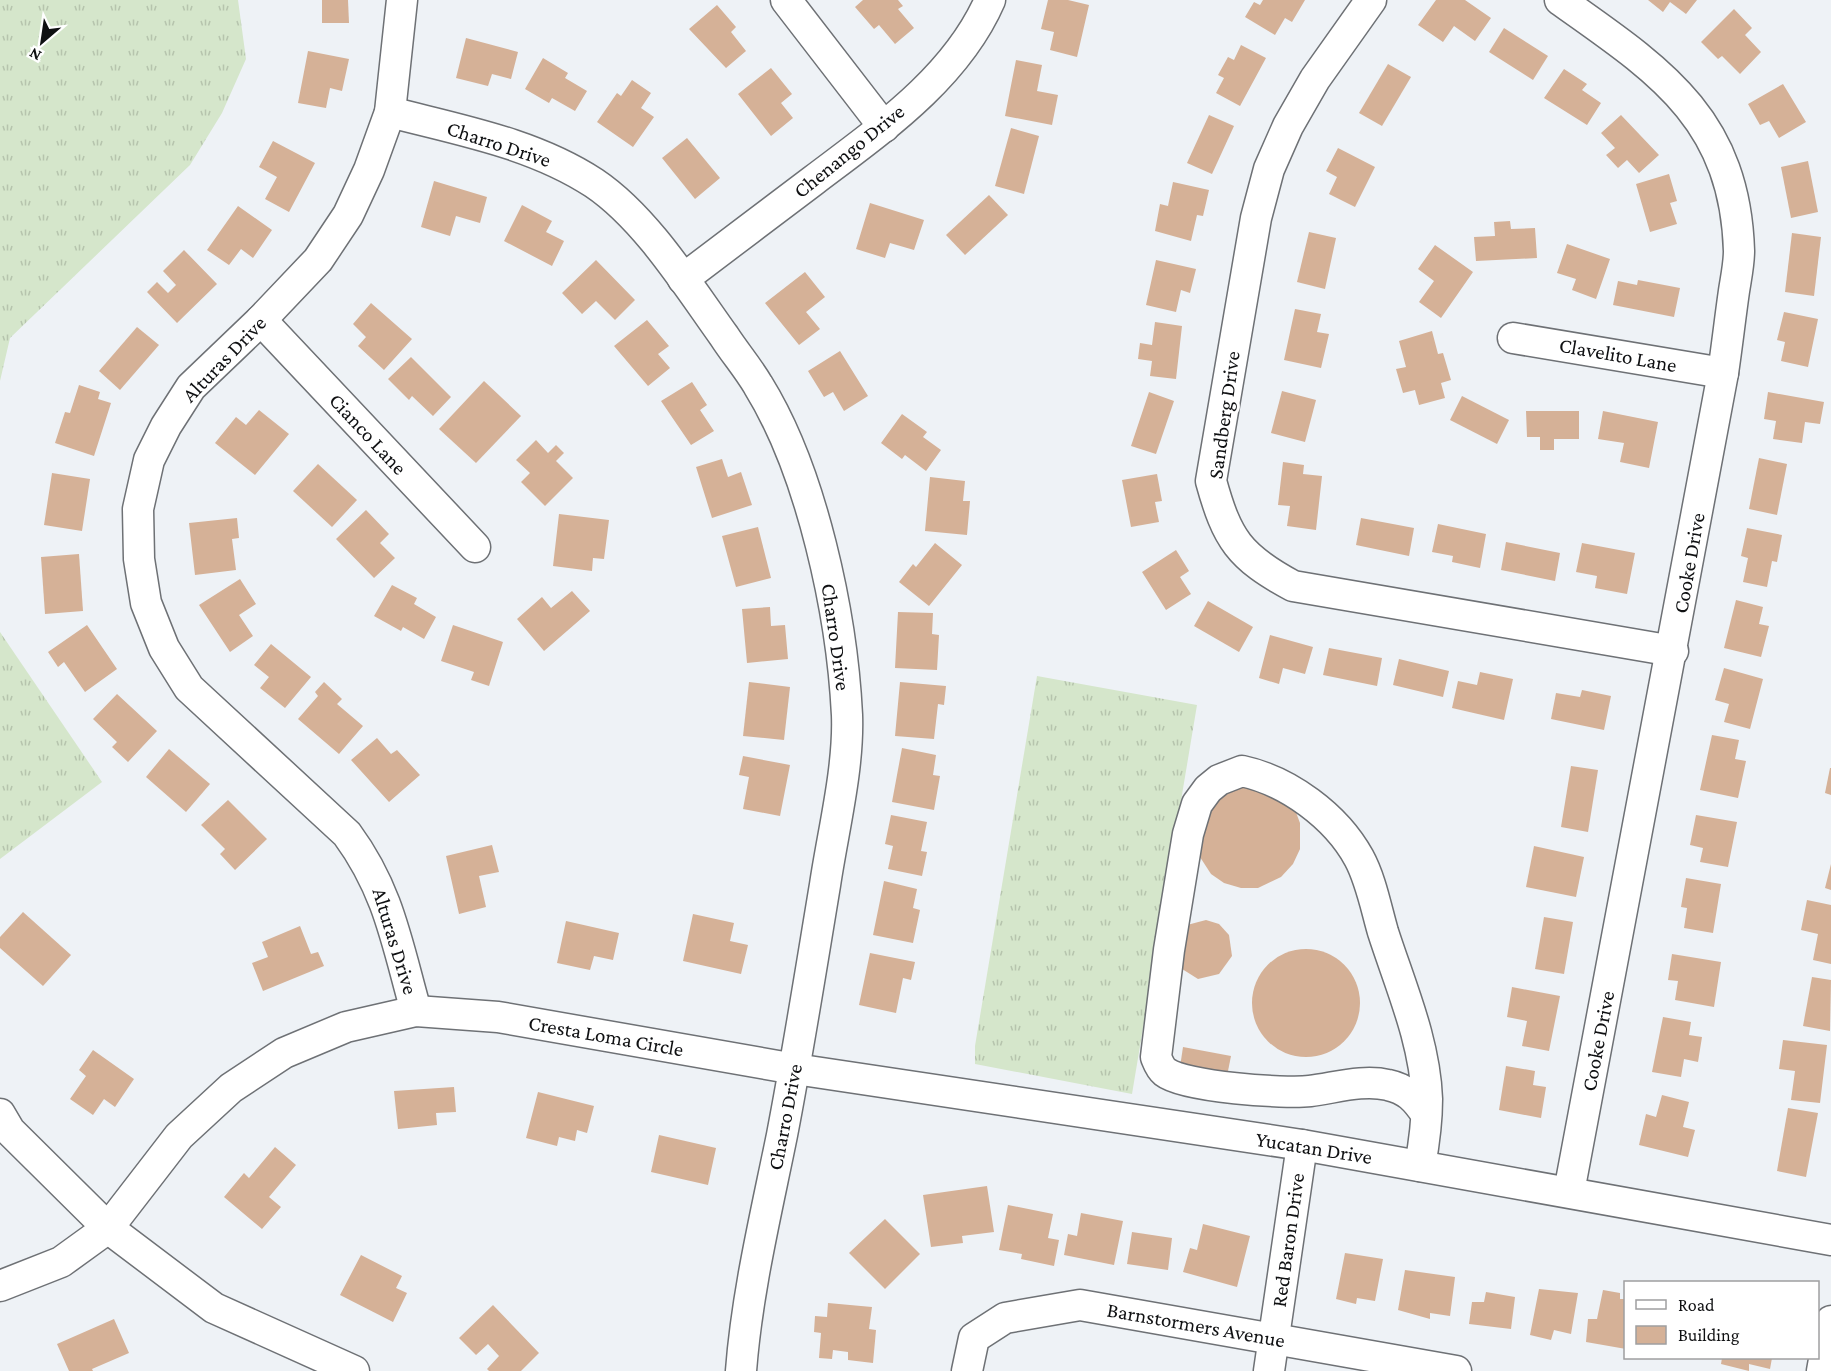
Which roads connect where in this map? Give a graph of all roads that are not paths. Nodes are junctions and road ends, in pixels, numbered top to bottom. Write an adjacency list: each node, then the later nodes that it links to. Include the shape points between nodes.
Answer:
1 (402, 0): 6 (street, Alturas Drive)
2 (786, 0): 7 (street)
3 (990, 0): 7 (street, Chenango Drive, via 982,20 957,57)
4 (1371, 0): 13 (street, Sandberg Drive, via 1315,79 1269,169 1256,218 1211,480 1220,515 1236,546 1260,568 1293,586)
5 (1560, 0): 11 (street, Cooke Drive, via 1642,58 1682,96 1713,139 1733,192 1739,253)
6 (390, 112): 8 (street, Charro Drive, via 519,147 549,158 596,184 634,218); 9 (street, Alturas Drive, via 348,215 318,260)
7 (884, 127): 8 (street, Chenango Drive)
8 (683, 279): 15 (street, Charro Drive, via 759,387 792,455 816,529 836,613 847,718)
9 (261, 320): 12 (street, Cianco Lane); 14 (street, Alturas Drive, via 191,387 149,460 138,509 139,559 146,603 164,648 189,688 347,834 368,862 385,898)
10 (1514, 338): 11 (street, Clavelito Lane)
11 (1723, 373): 13 (street, Cooke Drive)
12 (475, 547)
13 (1673, 651): 20 (street, Cooke Drive)
14 (416, 1011): 15 (street, Cresta Loma Circle, via 498,1017); 21 (street, Cresta Loma Circle, via 346,1027 284,1053 231,1088 179,1136)
15 (795, 1069): 18 (street, Yucatan Drive); 27 (street, Charro Drive, via 745,1325)
16 (0, 1114): 21 (street, via 10,1131)
17 (1426, 1114): 17 (street, via 1419,1044 1360,859 1320,812 1280,783 1242,771 1219,780 1197,804 1188,834 1168,950 1156,1057 1160,1066 1186,1081 1273,1092 1378,1083 1405,1090); 19 (street)
18 (1302, 1145): 19 (street, Yucatan Drive); 25 (street, Red Baron Drive)
19 (1420, 1166): 20 (street, Yucatan Drive)
20 (1569, 1192): 22 (street, Yucatan Drive)
21 (108, 1228): 23 (street, Cresta Loma Circle, via 61,1262); 26 (street, via 214,1308)
22 (1831, 1240)
23 (0, 1286)
24 (1831, 1321): 31 (street)
25 (1275, 1339): 28 (street, Barnstormers Avenue, via 1080,1305 1005,1318 974,1338); 29 (street, Red Baron Drive); 30 (street, Barnstormers Avenue)
26 (354, 1371)
27 (741, 1371)
28 (967, 1371)
29 (1269, 1371)
30 (1456, 1371)
31 (1822, 1371)

